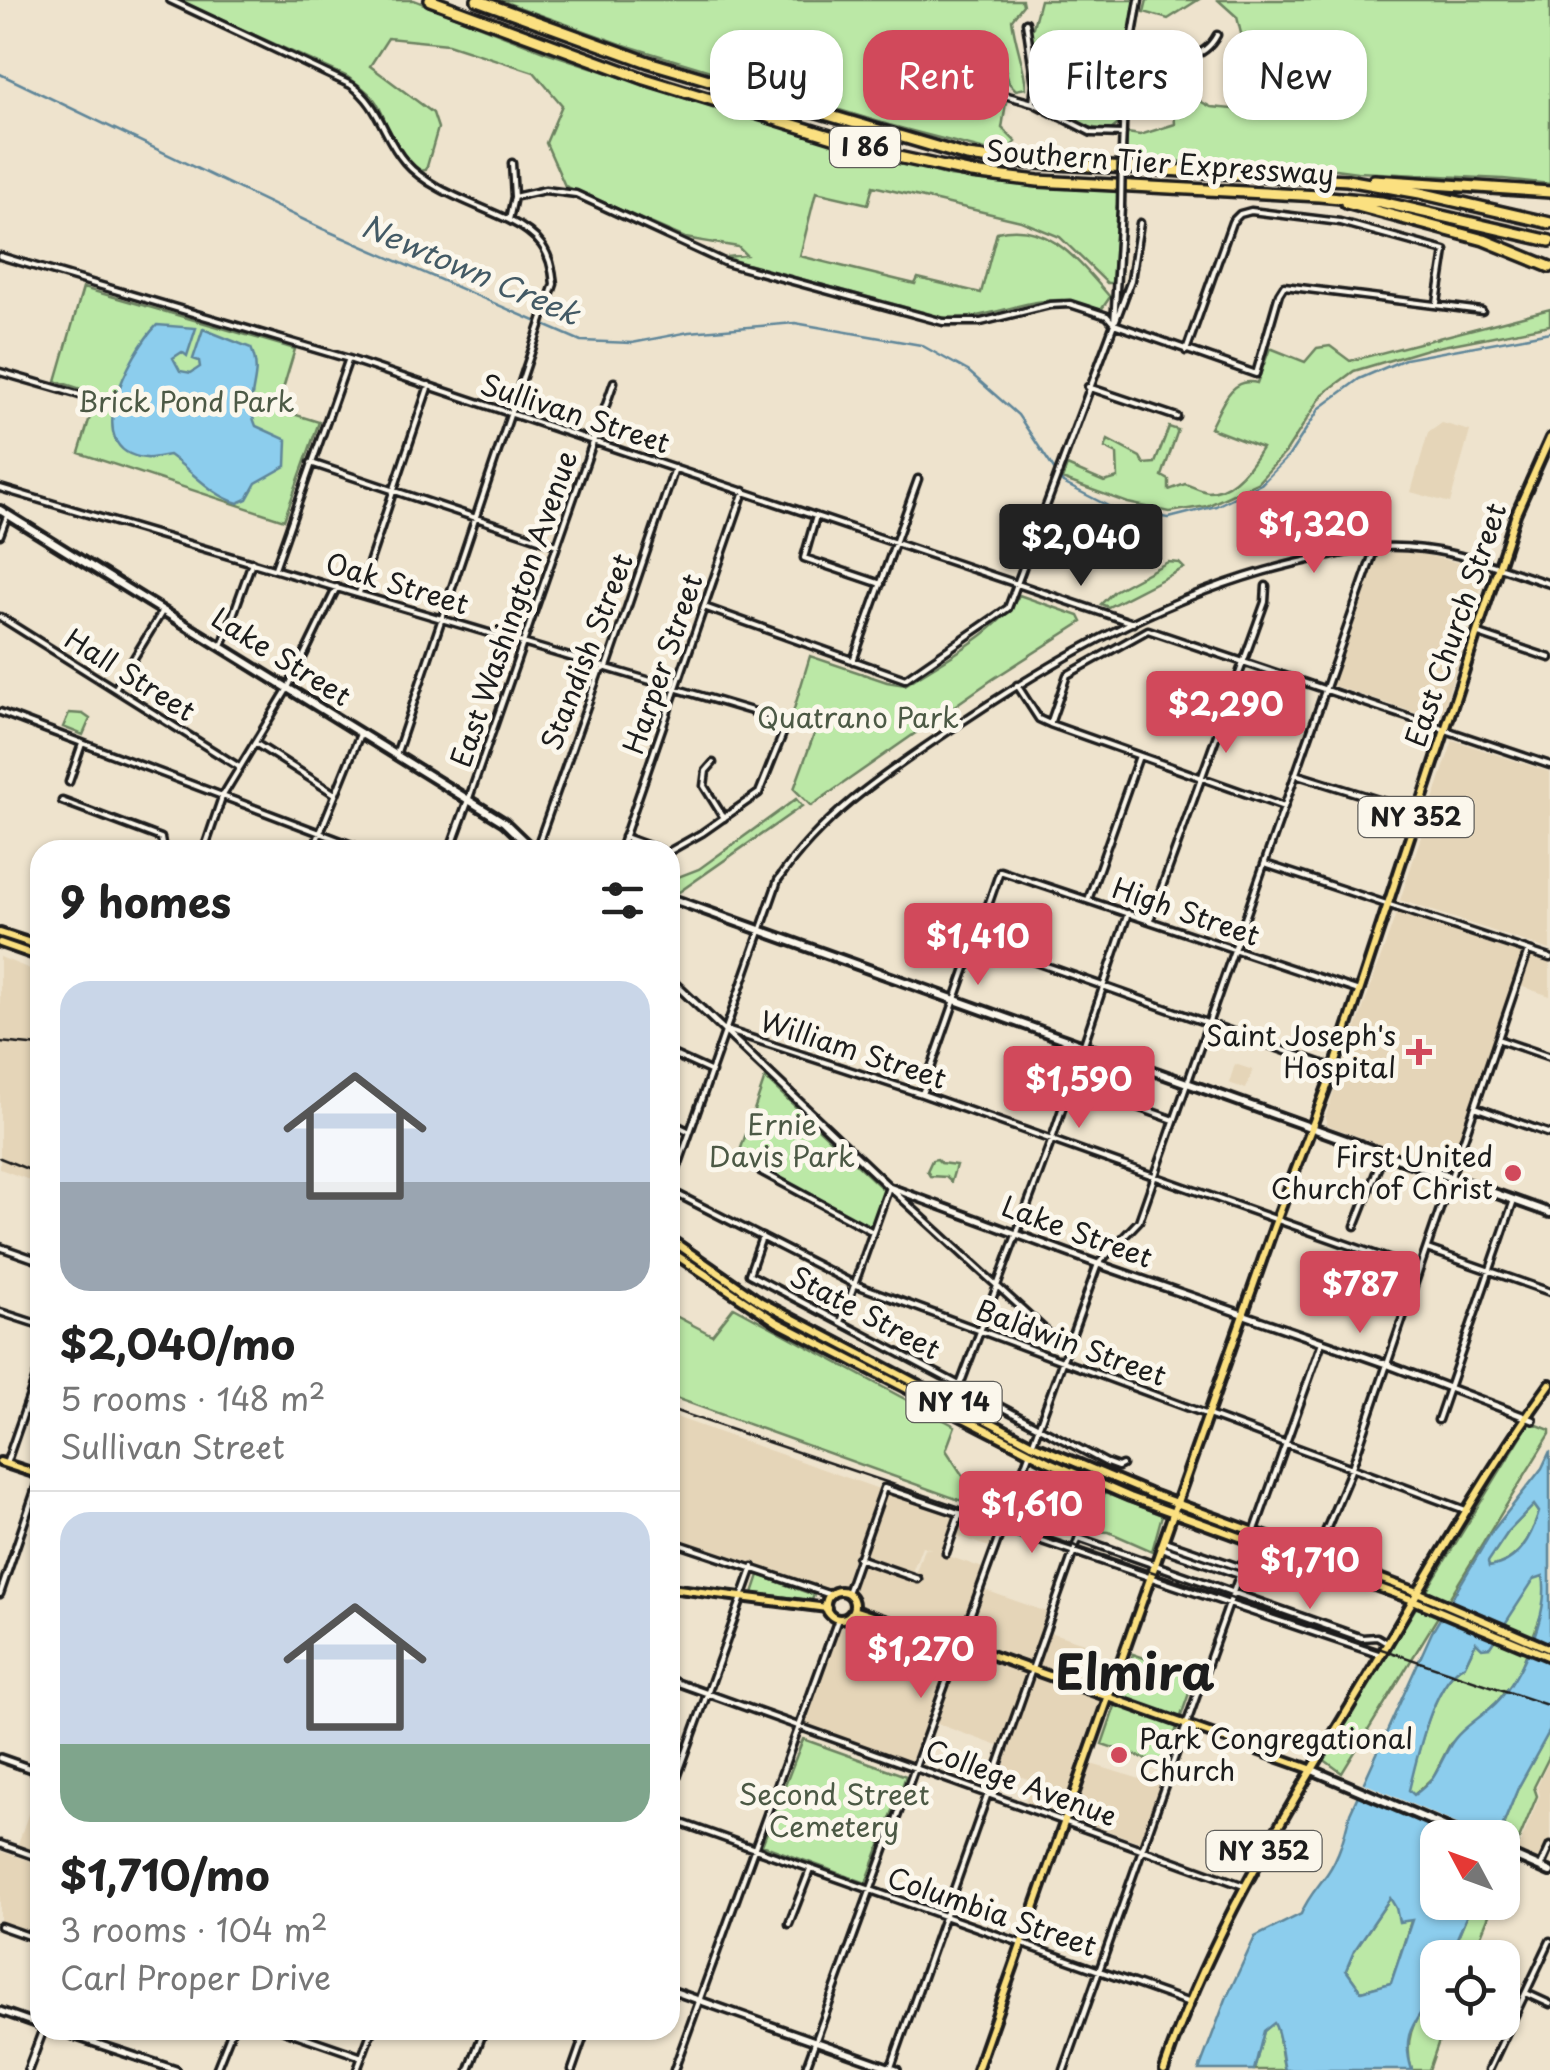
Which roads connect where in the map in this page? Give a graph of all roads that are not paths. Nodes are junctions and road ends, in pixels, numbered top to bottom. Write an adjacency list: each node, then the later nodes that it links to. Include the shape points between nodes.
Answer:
1 (170, 0): 18 (street, via 351,85 372,104 410,168)
2 (430, 0): 16 (highway, Southern Tier Expressway / I 86, via 645,79 898,157 1038,181)
3 (478, 0): 14 (highway, Southern Tier Expressway / I 86, via 648,62 967,156)
4 (1139, 0): 6 (street)
5 (1026, 22): 8 (street)
6 (1134, 30)
7 (1217, 35): 9 (street)
8 (1029, 43)
9 (1203, 54)
10 (1066, 120): 12 (street, via 1092,133)
11 (1124, 120): 12 (street)
12 (1123, 134): 26 (street, bridge)
13 (512, 163): 17 (street)
14 (1346, 180): 15 (highway); 20 (highway, Southern Tier Expressway / I 86)
15 (1550, 192)
16 (1319, 196): 21 (highway, Southern Tier Expressway / I 86, via 1428,211); 23 (highway, via 1484,240)
17 (514, 197): 18 (street); 26 (street, via 545,190 576,194 726,263 943,322 980,322 1070,304)
18 (509, 220): 34 (street, via 546,246 554,284)
19 (1140, 223): 26 (street, via 1131,280)
20 (1550, 224)
21 (1550, 241)
22 (0, 256): 28 (street, Sullivan Street)
23 (1550, 267)
24 (1436, 305): 25 (street); 27 (street, via 1283,286 1256,374); 27 (street, via 1445,251 1340,222 1251,211 1232,222)
25 (1482, 311)
26 (1114, 324): 27 (street); 32 (street)
27 (1186, 351)
28 (349, 359): 31 (street, Sullivan Street); 38 (street)
29 (0, 372): 33 (street)
30 (614, 382): 37 (street, East Washington Avenue)
31 (429, 386): 34 (street, Sullivan Street); 42 (street)
32 (1088, 387): 35 (street); 57 (street)
33 (90, 398)
34 (511, 412): 37 (street, Sullivan Street); 46 (street)
35 (1177, 417)
36 (1550, 438): 52 (main road, East Church Street / NY 352)
37 (594, 440): 39 (street, Sullivan Street); 49 (street, East Washington Avenue)
38 (311, 463): 42 (street); 53 (street)
39 (675, 468): 43 (street, Sullivan Street); 71 (street, Standish Street)
40 (918, 479): 48 (street)
41 (0, 488): 51 (street, Oak Street)
42 (394, 490): 46 (street); 59 (street)
43 (744, 491): 45 (street, Sullivan Street); 60 (street, Harper Street)
44 (4, 512): 47 (street); 61 (main road, Lake Street)
45 (816, 516): 48 (street, Sullivan Street); 54 (street, via 804,558)
46 (474, 517): 49 (street); 63 (street)
47 (0, 535)
48 (896, 542): 54 (street); 57 (street, Sullivan Street)
49 (557, 545): 66 (street, East Washington Avenue)
50 (1374, 548): 52 (street, via 1436,550); 64 (street, via 1255,572); 75 (street)
51 (252, 562): 53 (street, Oak Street); 67 (street)
52 (1498, 567): 55 (street); 65 (main road, East Church Street / NY 352)
53 (274, 568): 56 (street, Oak Street)
54 (881, 584): 69 (street)
55 (1550, 584)
56 (337, 586): 59 (street, Oak Street); 74 (street)
57 (1018, 586): 64 (street, Sullivan Street); 69 (street, via 1008,608 905,679)
58 (1266, 586): 70 (street)
59 (359, 593): 63 (street, Oak Street)
60 (704, 607): 69 (street); 73 (street, Harper Street)
61 (162, 611): 67 (main road, Lake Street); 76 (street)
62 (0, 617): 76 (street, Hall Street)
63 (443, 618): 66 (street, Oak Street); 83 (street)
64 (1133, 624): 72 (street)
65 (1476, 633): 68 (street); 79 (main road, East Church Street / NY 352)
66 (524, 641): 71 (street, Oak Street); 94 (street, East Washington Avenue)
67 (222, 646): 74 (main road, Lake Street)
68 (1550, 658)
69 (853, 661)
70 (1241, 662): 75 (street); 78 (street, via 1148,630 1068,675); 89 (street)
71 (608, 667): 73 (street, Oak Street); 106 (street, Standish Street, via 599,672)
72 (1017, 684): 78 (street); 116 (street, via 860,793 801,846 778,880)
73 (676, 687): 97 (street, Oak Street, via 782,720 763,788); 99 (street, Harper Street)
74 (288, 688): 80 (main road, Lake Street); 82 (street)
75 (1325, 688): 79 (street); 88 (street)
76 (115, 689): 87 (street, Hall Street)
77 (0, 712): 81 (street)
78 (1050, 724): 84 (street)
79 (1445, 729): 86 (street); 96 (main road, East Church Street / NY 352)
80 (360, 733): 83 (main road, Lake Street); 91 (street)
81 (82, 742): 90 (street); 92 (street)
82 (254, 742): 87 (street); 91 (street)
83 (396, 756): 94 (main road, Lake Street)
84 (1139, 756): 89 (street); 111 (street)
85 (713, 763): 97 (street, via 704,786)
86 (1550, 765)
87 (239, 767): 92 (street)
88 (1296, 774): 95 (street); 96 (street)
89 (1201, 778): 95 (street); 115 (street)
90 (68, 782)
91 (335, 794): 98 (street)
92 (222, 797): 98 (street); 101 (street)
93 (62, 801): 100 (street)
94 (468, 802): 104 (street, East Washington Avenue); 105 (main road, Lake Street)
95 (1284, 807): 110 (street)
96 (1417, 812): 113 (main road, East Church Street / NY 352)
97 (724, 818): 109 (street)
98 (318, 834): 102 (street); 103 (street)
99 (624, 837): 107 (street, Harper Street); 108 (street)
100 (162, 840)
101 (207, 840)
102 (316, 840)
103 (336, 840)
104 (454, 840)
105 (524, 840)
106 (539, 840)
107 (623, 840)
108 (632, 840)
109 (680, 845)
110 (1265, 864): 113 (street); 121 (street)
111 (1088, 900): 114 (street, High Street); 118 (street, High Street, via 1000,871)
112 (680, 902): 116 (main road)
113 (1388, 903): 122 (street); 127 (main road, East Church Street / NY 352)
114 (1128, 913): 115 (street, High Street); 125 (street)
115 (1150, 920): 121 (street, High Street)
116 (761, 931): 128 (main road); 130 (street)
117 (0, 932): 119 (main road)
118 (976, 941): 125 (street); 128 (street)
119 (30, 942)
120 (0, 943): 123 (main road)
121 (1234, 949): 127 (street, High Street); 129 (street)
122 (1528, 951): 124 (street); 131 (street)
123 (30, 954)
124 (1550, 958)
125 (1104, 987): 129 (street); 132 (street)
126 (680, 988): 130 (street, Lake Street)
127 (1358, 992): 135 (main road, East Church Street / NY 352)
128 (956, 1002): 132 (main road); 139 (street)
129 (1208, 1022): 135 (street); 138 (street)
130 (726, 1030): 136 (street); 139 (street, William Street); 152 (street, Lake Street)
131 (1500, 1040): 134 (street); 140 (street)
132 (1083, 1048): 137 (street); 138 (main road)
133 (680, 1057): 136 (street)
134 (1550, 1057)
135 (1334, 1068): 143 (main road, East Church Street / NY 352)
136 (712, 1072): 144 (street)
137 (1071, 1083): 141 (street); 146 (street)
138 (1188, 1083): 141 (street); 143 (main road)
139 (922, 1094): 146 (street, William Street)
140 (1475, 1107): 145 (street); 151 (street)
141 (1174, 1120): 150 (street)
142 (680, 1127): 144 (street)
143 (1311, 1128): 147 (main road); 156 (main road, East Church Street / NY 352)
144 (690, 1132): 149 (street)
145 (1550, 1134)
146 (1052, 1139): 150 (street, William Street); 159 (street)
147 (1384, 1154): 151 (main road); 157 (street)
148 (738, 1159): 158 (street)
149 (680, 1161)
150 (1154, 1176): 156 (street, William Street); 166 (street, via 1139,1221)
151 (1451, 1177): 154 (main road); 163 (street)
152 (889, 1187): 158 (street); 159 (street, Lake Street); 170 (street)
153 (680, 1195): 160 (street, Baldwin Street)
154 (1514, 1200): 155 (main road); 168 (street)
155 (1550, 1213)
156 (1276, 1219): 167 (street, William Street); 173 (main road, East Church Street / NY 352)
157 (1356, 1226)
158 (873, 1232): 169 (street)
159 (1016, 1234): 166 (street, Lake Street); 170 (street)
160 (762, 1237): 169 (street, Baldwin Street); 175 (street, State Street, via 749,1274)
161 (680, 1246): 190 (main road, NY 14, via 761,1302)
162 (0, 1247): 164 (street)
163 (1426, 1248): 167 (street); 168 (street)
164 (30, 1258)
165 (680, 1258): 190 (main road, NY 14, via 751,1307)
166 (1098, 1264): 173 (street, Lake Street); 178 (street)
167 (1418, 1270): 180 (street)
168 (1490, 1270): 171 (street); 183 (street)
169 (854, 1284): 175 (street); 176 (street, Baldwin Street)
170 (997, 1286): 176 (street); 178 (street)
171 (1550, 1292)
172 (0, 1312): 174 (street)
173 (1243, 1314): 177 (street, Lake Street); 185 (main road, East Church Street / NY 352)
174 (30, 1322)
175 (840, 1322): 182 (street, State Street)
176 (981, 1332): 179 (street, Baldwin Street); 182 (street)
177 (1322, 1342): 180 (street, Lake Street); 189 (street)
178 (1066, 1350): 179 (street)
179 (1062, 1361): 185 (street, Baldwin Street); 188 (street)
180 (1386, 1364): 183 (street, Lake Street); 193 (street)
181 (1550, 1384): 186 (main road, NY 352)
182 (960, 1385): 188 (street, State Street)
183 (1449, 1387): 186 (street, Lake Street); 187 (street)
184 (30, 1392): 191 (street)
185 (1208, 1415): 189 (street, Baldwin Street); 197 (main road, East Church Street / NY 352)
186 (1530, 1418): 198 (main road, NY 352)
187 (1438, 1420)
188 (1038, 1426): 190 (street); 192 (street, State Street)
189 (1286, 1444): 193 (street, Baldwin Street); 201 (street)
190 (1031, 1448): 197 (main road, NY 14); 200 (street)
191 (3, 1463): 194 (main road)
192 (1122, 1465)
193 (1350, 1469): 198 (street, Baldwin Street); 208 (street)
194 (30, 1472)
195 (1093, 1497): 202 (street)
196 (30, 1505): 217 (street)
197 (1175, 1508): 201 (main road, NY 14); 203 (main road, NY 14); 205 (main road, NY 352)
198 (1468, 1511): 219 (main road, NY 352)
199 (960, 1514): 200 (street); 207 (street); 209 (street, via 884,1488)
200 (1001, 1528): 206 (street); 229 (street)
201 (1254, 1532): 203 (street); 208 (main road, NY 14)
202 (1078, 1538): 206 (street); 211 (street)
203 (1251, 1541): 212 (street); 219 (main road, NY 14)
204 (680, 1544): 210 (street)
205 (1162, 1545): 211 (main road, NY 352); 212 (street)
206 (1074, 1552): 214 (street); 233 (street)
207 (946, 1553)
208 (1315, 1555): 219 (main road, NY 14)
209 (858, 1558): 213 (street); 216 (street)
210 (753, 1567): 218 (street); 220 (street)
211 (1154, 1567): 214 (main road, NY 352); 221 (street)
212 (1240, 1571): 221 (street)
213 (918, 1579)
214 (1150, 1579): 221 (street); 236 (main road, NY 352)
215 (680, 1589): 220 (main road)
216 (846, 1593): 218 (main road); 224 (main road)
217 (0, 1594)
218 (831, 1596): 223 (main road)
219 (1415, 1596): 222 (main road, NY 14); 228 (main road, NY 352)
220 (742, 1597): 223 (main road); 235 (street)
221 (1231, 1598): 225 (street); 227 (street); 237 (street)
222 (1430, 1602): 230 (main road, NY 14); 232 (main road, NY 14)
223 (827, 1608): 226 (main road)
224 (854, 1610): 226 (main road); 229 (main road)
225 (1294, 1614): 227 (street); 228 (street)
226 (838, 1619): 238 (street)
227 (1290, 1623): 231 (street)
228 (1387, 1643): 231 (main road, NY 352)
229 (958, 1644): 233 (main road); 243 (street)
230 (1550, 1649)
231 (1381, 1655): 242 (main road, NY 352)
232 (1550, 1658)
233 (1032, 1670): 236 (main road); 244 (street)
234 (680, 1684): 235 (street, College Avenue)
235 (707, 1693): 238 (street, College Avenue); 241 (street)
236 (1108, 1697): 237 (main road); 246 (main road, NY 352)
237 (1186, 1725): 242 (main road); 251 (street)
238 (800, 1728): 243 (street, College Avenue); 250 (street)
239 (0, 1758): 240 (street)
240 (30, 1768)
241 (680, 1769)
242 (1310, 1769): 245 (main road); 257 (main road, NY 352)
243 (916, 1770): 244 (street, College Avenue); 258 (street)
244 (987, 1795): 246 (street, College Avenue); 259 (street)
245 (1430, 1820)
246 (1065, 1822): 251 (street, College Avenue); 264 (main road, NY 352)
247 (680, 1823): 250 (street, Columbia Street)
248 (0, 1844): 252 (street)
249 (1550, 1846): 254 (street)
250 (754, 1849): 255 (street, Columbia Street); 268 (street)
251 (1142, 1850): 257 (street, College Avenue); 265 (street)
252 (30, 1854)
253 (1520, 1859): 254 (main road)
254 (1540, 1868): 256 (main road)
255 (810, 1870): 258 (street, Columbia Street); 260 (street)
256 (1550, 1872)
257 (1244, 1886): 269 (main road, NY 352)
258 (871, 1891): 259 (street, Columbia Street); 273 (street)
259 (944, 1915): 264 (street, Columbia Street); 283 (street)
260 (789, 1924)
261 (0, 1926): 262 (street)
262 (30, 1936)
263 (1550, 1942): 267 (street)
264 (1021, 1943): 265 (street, Columbia Street); 292 (main road, NY 352)
265 (1099, 1970): 269 (street, Columbia Street); 293 (street)
266 (680, 1993): 268 (street)
267 (1526, 1994): 270 (street); 295 (street)
268 (699, 2000): 273 (street); 290 (street)
269 (1186, 2002): 294 (main road, NY 352)
270 (1550, 2004)
271 (0, 2011): 272 (street)
272 (30, 2023)
273 (816, 2039): 283 (street); 291 (street)
274 (37, 2040): 284 (street)
275 (84, 2040): 282 (street)
276 (228, 2040): 286 (street)
277 (314, 2040): 281 (street)
278 (368, 2040): 281 (street)
279 (480, 2040): 288 (street)
280 (582, 2040): 289 (street)
281 (362, 2056): 287 (street)
282 (161, 2068): 285 (street)
283 (893, 2069)
284 (28, 2070)
285 (176, 2070)
286 (216, 2070)
287 (358, 2070)
288 (469, 2070)
289 (572, 2070)
290 (674, 2070)
291 (805, 2070)
292 (977, 2070)
293 (1064, 2070)
294 (1164, 2070)
295 (1489, 2070)

